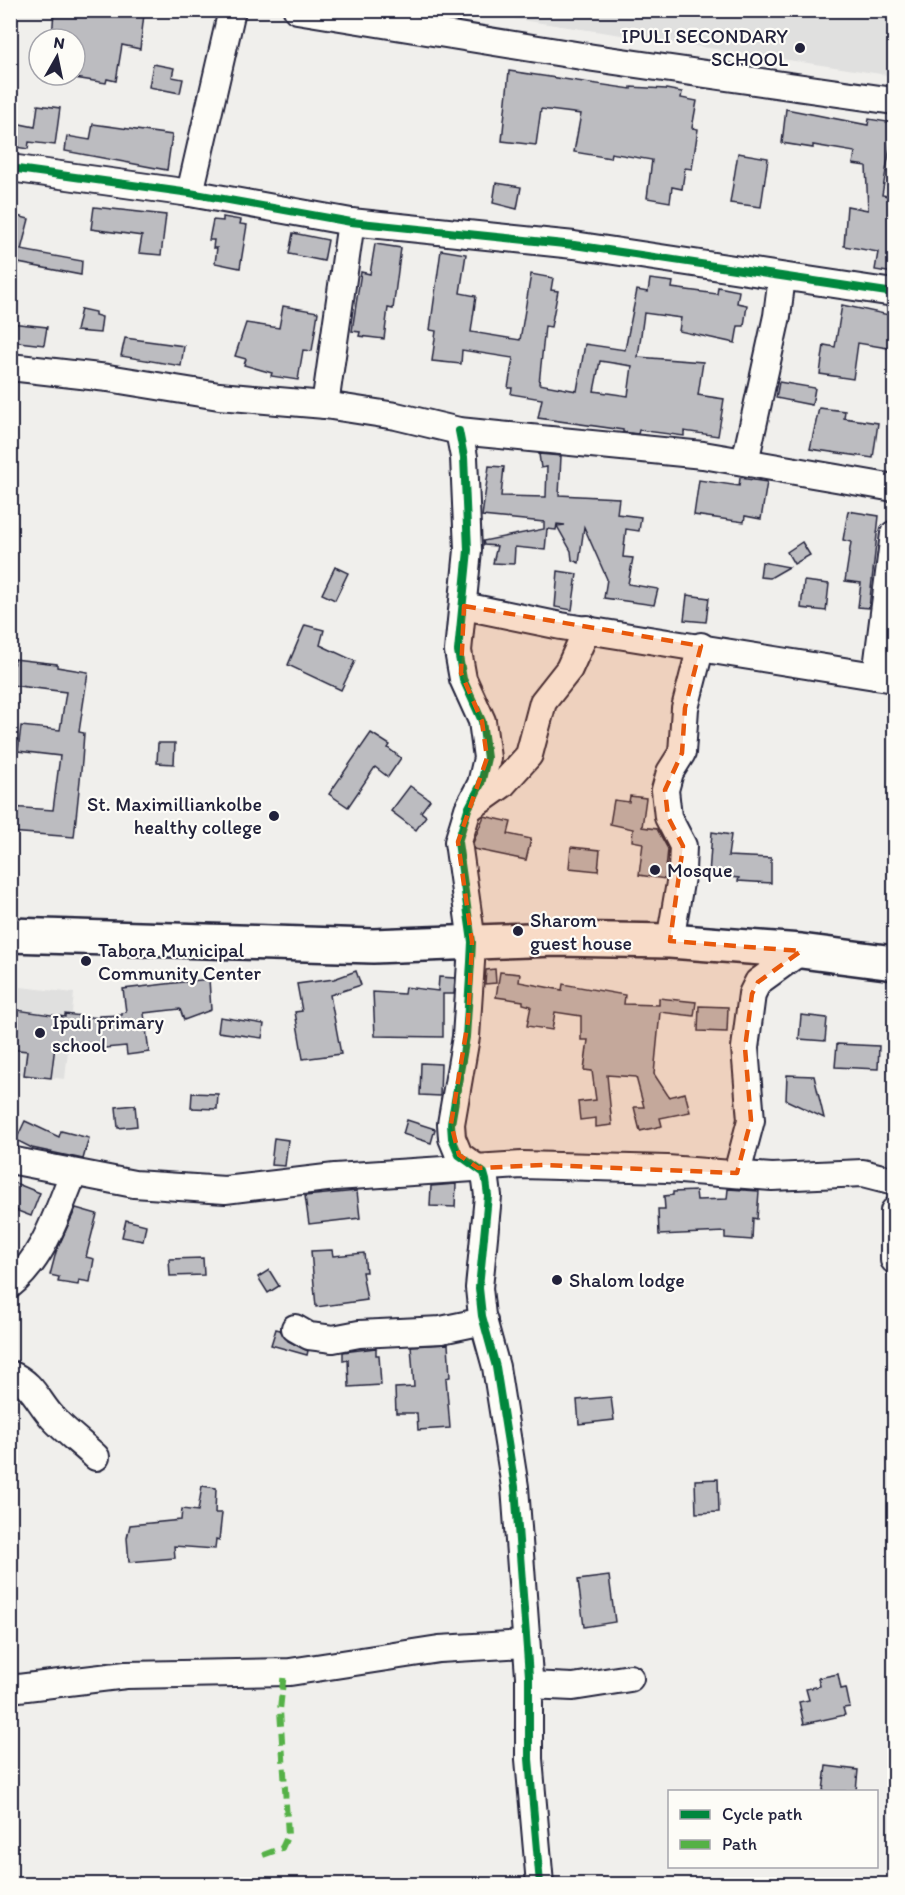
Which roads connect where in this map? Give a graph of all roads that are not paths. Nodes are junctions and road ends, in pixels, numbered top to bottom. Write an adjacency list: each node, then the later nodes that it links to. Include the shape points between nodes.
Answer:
1 (232, 10): 5 (street)
2 (297, 10): 3 (street)
3 (894, 101)
4 (10, 168): 5 (street)
5 (190, 193): 6 (street)
6 (351, 222): 7 (street, via 543,241); 10 (street)
7 (782, 277): 8 (street); 12 (street)
8 (894, 293)
9 (10, 367): 10 (street, via 219,396)
10 (325, 405): 11 (street)
11 (459, 431): 12 (street, via 654,449); 15 (street, via 465,457 467,514)
12 (745, 462): 13 (street)
13 (894, 488)
14 (894, 534): 18 (street)
15 (464, 606): 16 (street); 19 (street, via 460,666 482,721 487,758 481,784)
16 (587, 629): 17 (street); 19 (street, via 569,669 543,702 529,754 502,784)
17 (701, 646): 18 (street); 21 (street, via 685,708 682,753 670,771 665,790 668,818 683,846)
18 (885, 678)
19 (468, 809): 22 (street, via 458,842)
20 (10, 935): 22 (highway, via 373,946)
21 (670, 941): 22 (highway); 23 (highway)
22 (472, 942): 26 (street, via 467,1029 451,1124 459,1155)
23 (801, 951): 24 (highway); 27 (street, via 758,982 752,994 745,1048 751,1120)
24 (894, 963)
25 (10, 1161): 28 (street)
26 (478, 1168): 27 (street, via 544,1165); 28 (street, via 335,1177 225,1190 134,1184); 33 (street, via 486,1176 488,1196 479,1288)
27 (736, 1173): 29 (street, via 772,1177 863,1173)
28 (73, 1174): 32 (street, via 31,1266)
29 (894, 1181)
30 (894, 1211): 31 (street)
31 (894, 1260)
32 (10, 1285)
33 (484, 1321): 34 (street, via 441,1330 333,1339 309,1336); 37 (street, via 496,1367 513,1476)
34 (295, 1328)
35 (10, 1374): 36 (street, via 33,1389 53,1418)
36 (96, 1457)
37 (525, 1644): 39 (street); 40 (street, via 439,1648 290,1672 126,1676)
38 (630, 1678): 39 (street, via 573,1687)
39 (530, 1685): 41 (street, via 529,1759)
40 (10, 1689)
41 (540, 1884)

